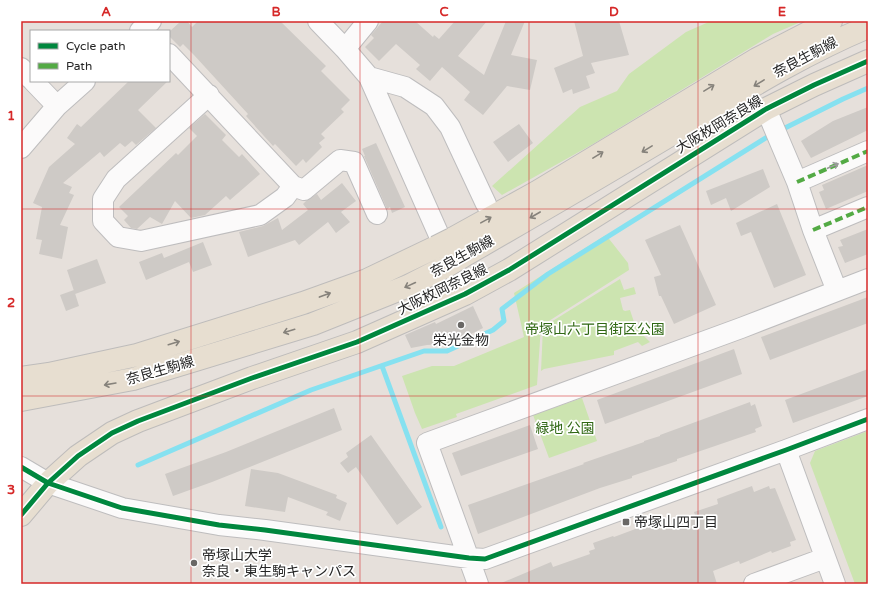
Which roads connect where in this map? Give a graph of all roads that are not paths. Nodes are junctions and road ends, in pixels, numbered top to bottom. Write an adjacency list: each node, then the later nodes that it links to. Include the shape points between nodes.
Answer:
1 (318, 21): 5 (street)
2 (368, 21): 5 (street)
3 (831, 21): 24 (main road, 奈良生駒線, one-way to 3, via 537,192 757,59)
4 (868, 27): 24 (main road, 奈良生駒線, one-way to 24, via 840,38 773,74 614,169)
5 (345, 48): 9 (street)
6 (170, 55): 13 (street)
7 (868, 61): 15 (main road, 大阪枚岡奈良線)
8 (21, 68): 10 (street)
9 (369, 77): 20 (street, via 405,87 434,106 450,127); 27 (street)
10 (30, 78)
11 (34, 82): 14 (street)
12 (84, 82): 14 (street)
13 (209, 95): 19 (street); 19 (street, via 116,179 103,199 103,221 118,237 141,240 260,215 285,197)
14 (57, 106): 16 (street)
15 (766, 109): 18 (street); 27 (main road, 大阪枚岡奈良線, via 515,266)
16 (21, 148)
17 (868, 151): 18 (street, one-way to 17)
18 (797, 182): 23 (street)
19 (293, 186): 22 (street, via 304,190 340,160 354,162)
20 (486, 204)
21 (868, 207): 23 (street)
22 (377, 214)
23 (813, 230): 26 (street)
24 (448, 253): 28 (main road, 奈良生駒線, one-way to 24, via 303,303); 31 (main road, 奈良生駒線, one-way to 31, via 408,286 313,324 133,380)
25 (868, 279): 26 (street)
26 (837, 291): 37 (street, via 427,443)
27 (465, 294): 35 (main road, 大阪枚岡奈良線, via 357,342 138,420 112,433 78,456)
28 (137, 355): 29 (main road, via 47,361); 30 (main road, 奈良生駒線)
29 (21, 366)
30 (21, 378)
31 (21, 400)
32 (868, 419): 33 (street)
33 (786, 450): 37 (street, via 485,559); 38 (street)
34 (21, 467): 35 (street)
35 (48, 483): 36 (main road, 大阪枚岡奈良線); 37 (street, via 122,508 180,519)
36 (21, 515)
37 (469, 558): 39 (street)
38 (825, 558): 40 (street); 41 (street)
39 (478, 584)
40 (754, 584)
41 (835, 584)

